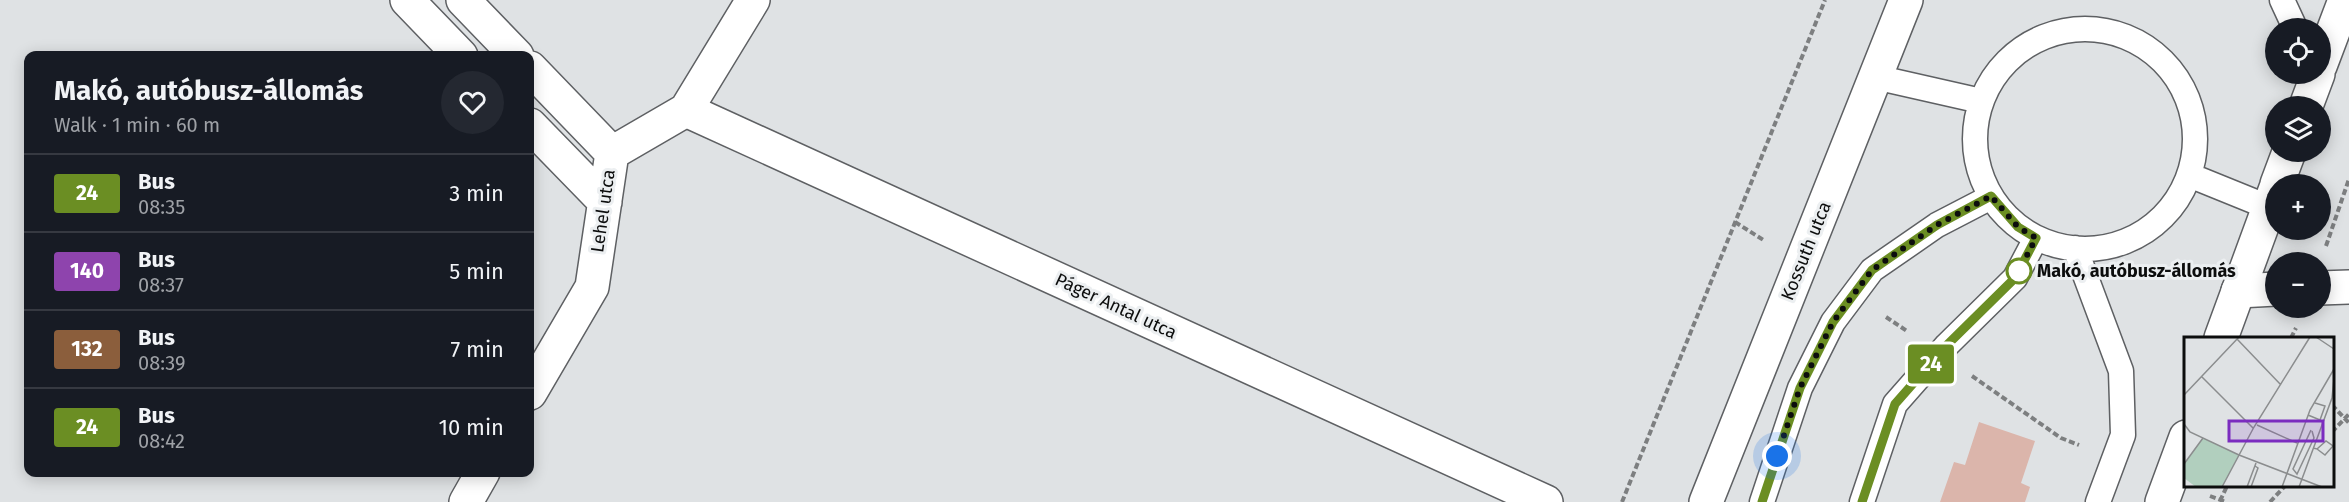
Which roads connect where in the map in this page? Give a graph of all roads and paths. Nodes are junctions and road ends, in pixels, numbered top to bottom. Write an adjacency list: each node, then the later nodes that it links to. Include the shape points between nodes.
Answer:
1 (407, 0): 10 (street)
2 (463, 0): 11 (street)
3 (753, 0): 15 (street, Lehel utca)
4 (1825, 0): 45 (path)
5 (1906, 0): 13 (street, Kossuth utca)
6 (2282, 0): 8 (lane)
7 (2345, 0): 9 (street)
8 (2290, 18)
9 (2331, 37)
10 (456, 51)
11 (512, 51)
12 (534, 73): 17 (street)
13 (1875, 77): 14 (lane); 46 (street, Kossuth utca)
14 (1981, 102): 18 (lane, via 2009,59 2037,40 2079,30 2121,36 2164,63 2184,92 2195,141); 21 (lane, via 1975,150 1980,174)
15 (686, 110): 17 (street, Lehel utca); 44 (street, Páger Antal utca)
16 (534, 129): 22 (street)
17 (612, 153): 22 (street, Lehel utca)
18 (2189, 175): 20 (lane); 25 (lane, via 2172,207 2145,232 2111,246)
19 (2349, 179): 26 (path)
20 (2265, 191)
21 (1991, 196): 24 (lane, via 2018,227); 47 (lane, via 1937,225 1872,270 1833,322 1800,388)
22 (605, 202): 32 (street, Lehel utca, via 592,286)
23 (2265, 218): 30 (street)
24 (2036, 238): 25 (lane); 48 (lane, via 2015,278 1947,345 1895,404)
25 (2074, 248): 49 (lane, via 2121,371 2122,435)
26 (2324, 252)
27 (2349, 287): 28 (street)
28 (2331, 288)
29 (2265, 290): 30 (street)
30 (2238, 291): 31 (street)
31 (2222, 337)
32 (534, 386)
33 (2334, 407): 35 (path)
34 (2349, 414): 35 (path)
35 (2345, 418): 36 (path); 37 (path)
36 (2349, 423)
37 (2334, 430)
38 (2184, 442): 50 (street)
39 (480, 477): 43 (street)
40 (2227, 487): 42 (path)
41 (2284, 487): 52 (path)
42 (2220, 501): 51 (path)
43 (466, 502)
44 (1546, 502)
45 (1622, 502)
46 (1706, 502)
47 (1762, 502)
48 (1862, 502)
49 (2098, 502)
50 (2162, 502)
51 (2226, 502)
52 (2270, 502)

